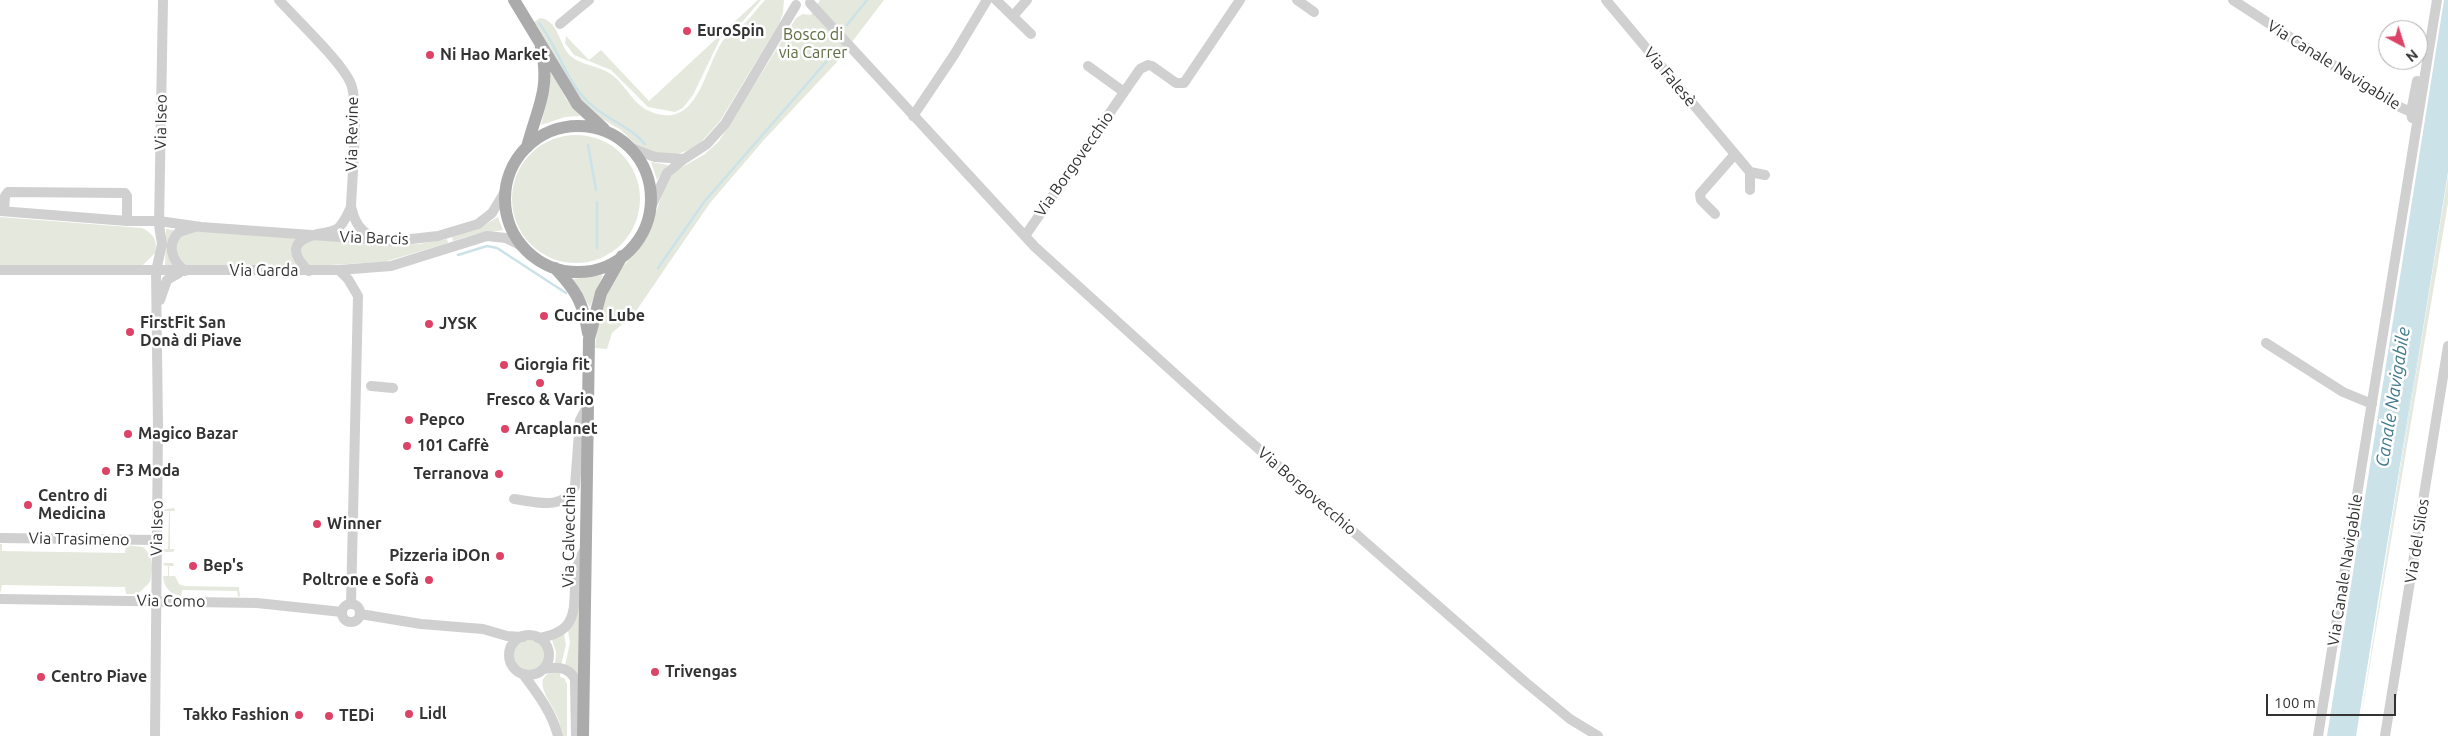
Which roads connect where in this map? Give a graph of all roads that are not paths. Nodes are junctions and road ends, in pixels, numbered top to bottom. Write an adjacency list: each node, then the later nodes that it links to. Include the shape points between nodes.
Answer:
1 (163, 0): 40 (street, Via Iseo)
2 (279, 0): 35 (street, Via Revine, via 351,83 354,104)
3 (514, 0): 19 (main road)
4 (589, 0): 17 (street)
5 (987, 0): 24 (street)
6 (996, 0): 16 (street)
7 (1027, 0): 16 (street)
8 (1240, 0): 22 (street, Via Borgovecchio, via 1188,80 1176,83 1148,65 1140,69)
9 (1297, 0): 15 (street)
10 (1606, 0): 29 (street, Via Falesè)
11 (2233, 0): 23 (street, Via Canale Navigabile, via 2393,104)
12 (2437, 0): 20 (street, Via Canale Navigabile)
13 (811, 1): 14 (street, via 805,6); 24 (street, Via Borgovecchio)
14 (794, 2): 30 (street, via 725,124 707,144)
15 (1314, 12)
16 (1013, 16): 18 (street)
17 (560, 24)
18 (1031, 34)
19 (539, 40): 25 (main road, via 577,104); 27 (main road, via 544,64 544,93)
20 (2430, 42): 23 (street, Via Canale Navigabile, via 2424,50); 26 (street, Via Canale Navigabile)
21 (1088, 66): 22 (street)
22 (1124, 92): 43 (street, Via Borgovecchio)
23 (2411, 112): 26 (street, Via Canale Navigabile)
24 (913, 116): 43 (street, Via Borgovecchio)
25 (606, 131): 27 (main road, via 582,126 564,127 543,135); 28 (main road)
26 (2415, 138): 61 (street, Via Canale Navigabile)
27 (527, 147): 33 (main road, via 511,169)
28 (631, 148): 30 (street, via 655,157); 36 (main road, via 647,176)
29 (1735, 154): 31 (street, Via Falesè); 38 (street, via 1700,194 1701,200)
30 (684, 158): 36 (street, via 667,173)
31 (1750, 172): 32 (street); 34 (street)
32 (1765, 175)
33 (506, 190): 44 (street, Via Barcis, via 492,213 478,224 438,236); 45 (main road, via 508,220)
34 (1750, 190)
35 (351, 206): 42 (street, via 334,231); 44 (street, Via Revine, via 356,223 366,233)
36 (650, 209): 47 (main road, via 641,234)
37 (2, 211): 39 (street, Via Barcis); 39 (street, Via Barcis, via 8,192 124,194)
38 (1715, 214)
39 (132, 221): 40 (street, Via Barcis); 46 (street, via 154,229)
40 (159, 221): 41 (street, Via Barcis); 46 (street, Via Iseo)
41 (201, 226): 42 (street, Via Barcis); 53 (street, Via Barcis, via 179,232 172,242 171,254)
42 (314, 235): 44 (street, Via Barcis); 54 (street, via 299,243 296,249 298,261)
43 (1024, 236): 83 (street, Via Borgovecchio, via 1360,538 1556,708)
44 (394, 241)
45 (522, 246): 48 (main road); 50 (street, Via Garda, via 506,238 487,236 391,266)
46 (161, 247): 51 (street, via 155,262); 52 (street, Via Iseo)
47 (622, 256): 48 (main road, via 592,270); 56 (main road, Via Calvecchia, via 601,292)
48 (555, 268): 56 (main road, Via Calvecchia, via 582,304)
49 (0, 270): 51 (street, Via Garda)
50 (339, 270): 54 (street, Via Garda); 69 (street, via 358,296)
51 (141, 271): 52 (street, Via Garda)
52 (156, 271): 53 (street, Via Garda); 55 (street, Via Iseo)
53 (185, 271): 54 (street, Via Garda); 55 (street, Via Iseo, via 170,276 164,284)
54 (309, 271)
55 (157, 320): 65 (street, Via Iseo)
56 (589, 339): 62 (main road, Via Calvecchia)
57 (2266, 343): 61 (street, via 2349,395)
58 (2448, 346): 85 (street, Via del Silos)
59 (371, 386): 60 (street)
60 (393, 388)
61 (2372, 404): 84 (street, Via Canale Navigabile)
62 (587, 407): 63 (street, via 580,420 572,493 554,503); 66 (main road, Via Calvecchia)
63 (514, 499)
64 (0, 538): 65 (street, Via Trasimeno)
65 (158, 540): 68 (street, Via Iseo)
66 (584, 551): 74 (street, Via Como, via 577,570 571,620 560,633); 82 (main road, Via Calvecchia)
67 (0, 599): 68 (street, Via Como)
68 (156, 601): 70 (street, Via Como, via 257,603); 79 (street, Via Iseo)
69 (351, 604): 70 (street); 71 (street, via 358,608)
70 (342, 612): 71 (street, Via Como, via 344,619 350,622 357,620)
71 (360, 614): 72 (street, Via Como)
72 (492, 631): 73 (street, Via Como); 75 (street)
73 (523, 637): 74 (street, Via Como); 75 (street, via 514,643)
74 (538, 638): 76 (street, via 549,652)
75 (510, 655): 77 (street, via 513,666)
76 (542, 670): 77 (street); 78 (street); 81 (street, via 555,667 566,670 575,679)
77 (523, 674): 78 (street)
78 (540, 697): 80 (street)
79 (156, 736)
80 (558, 736)
81 (576, 736)
82 (583, 736)
83 (1598, 736)
84 (2318, 736)
85 (2385, 736)

